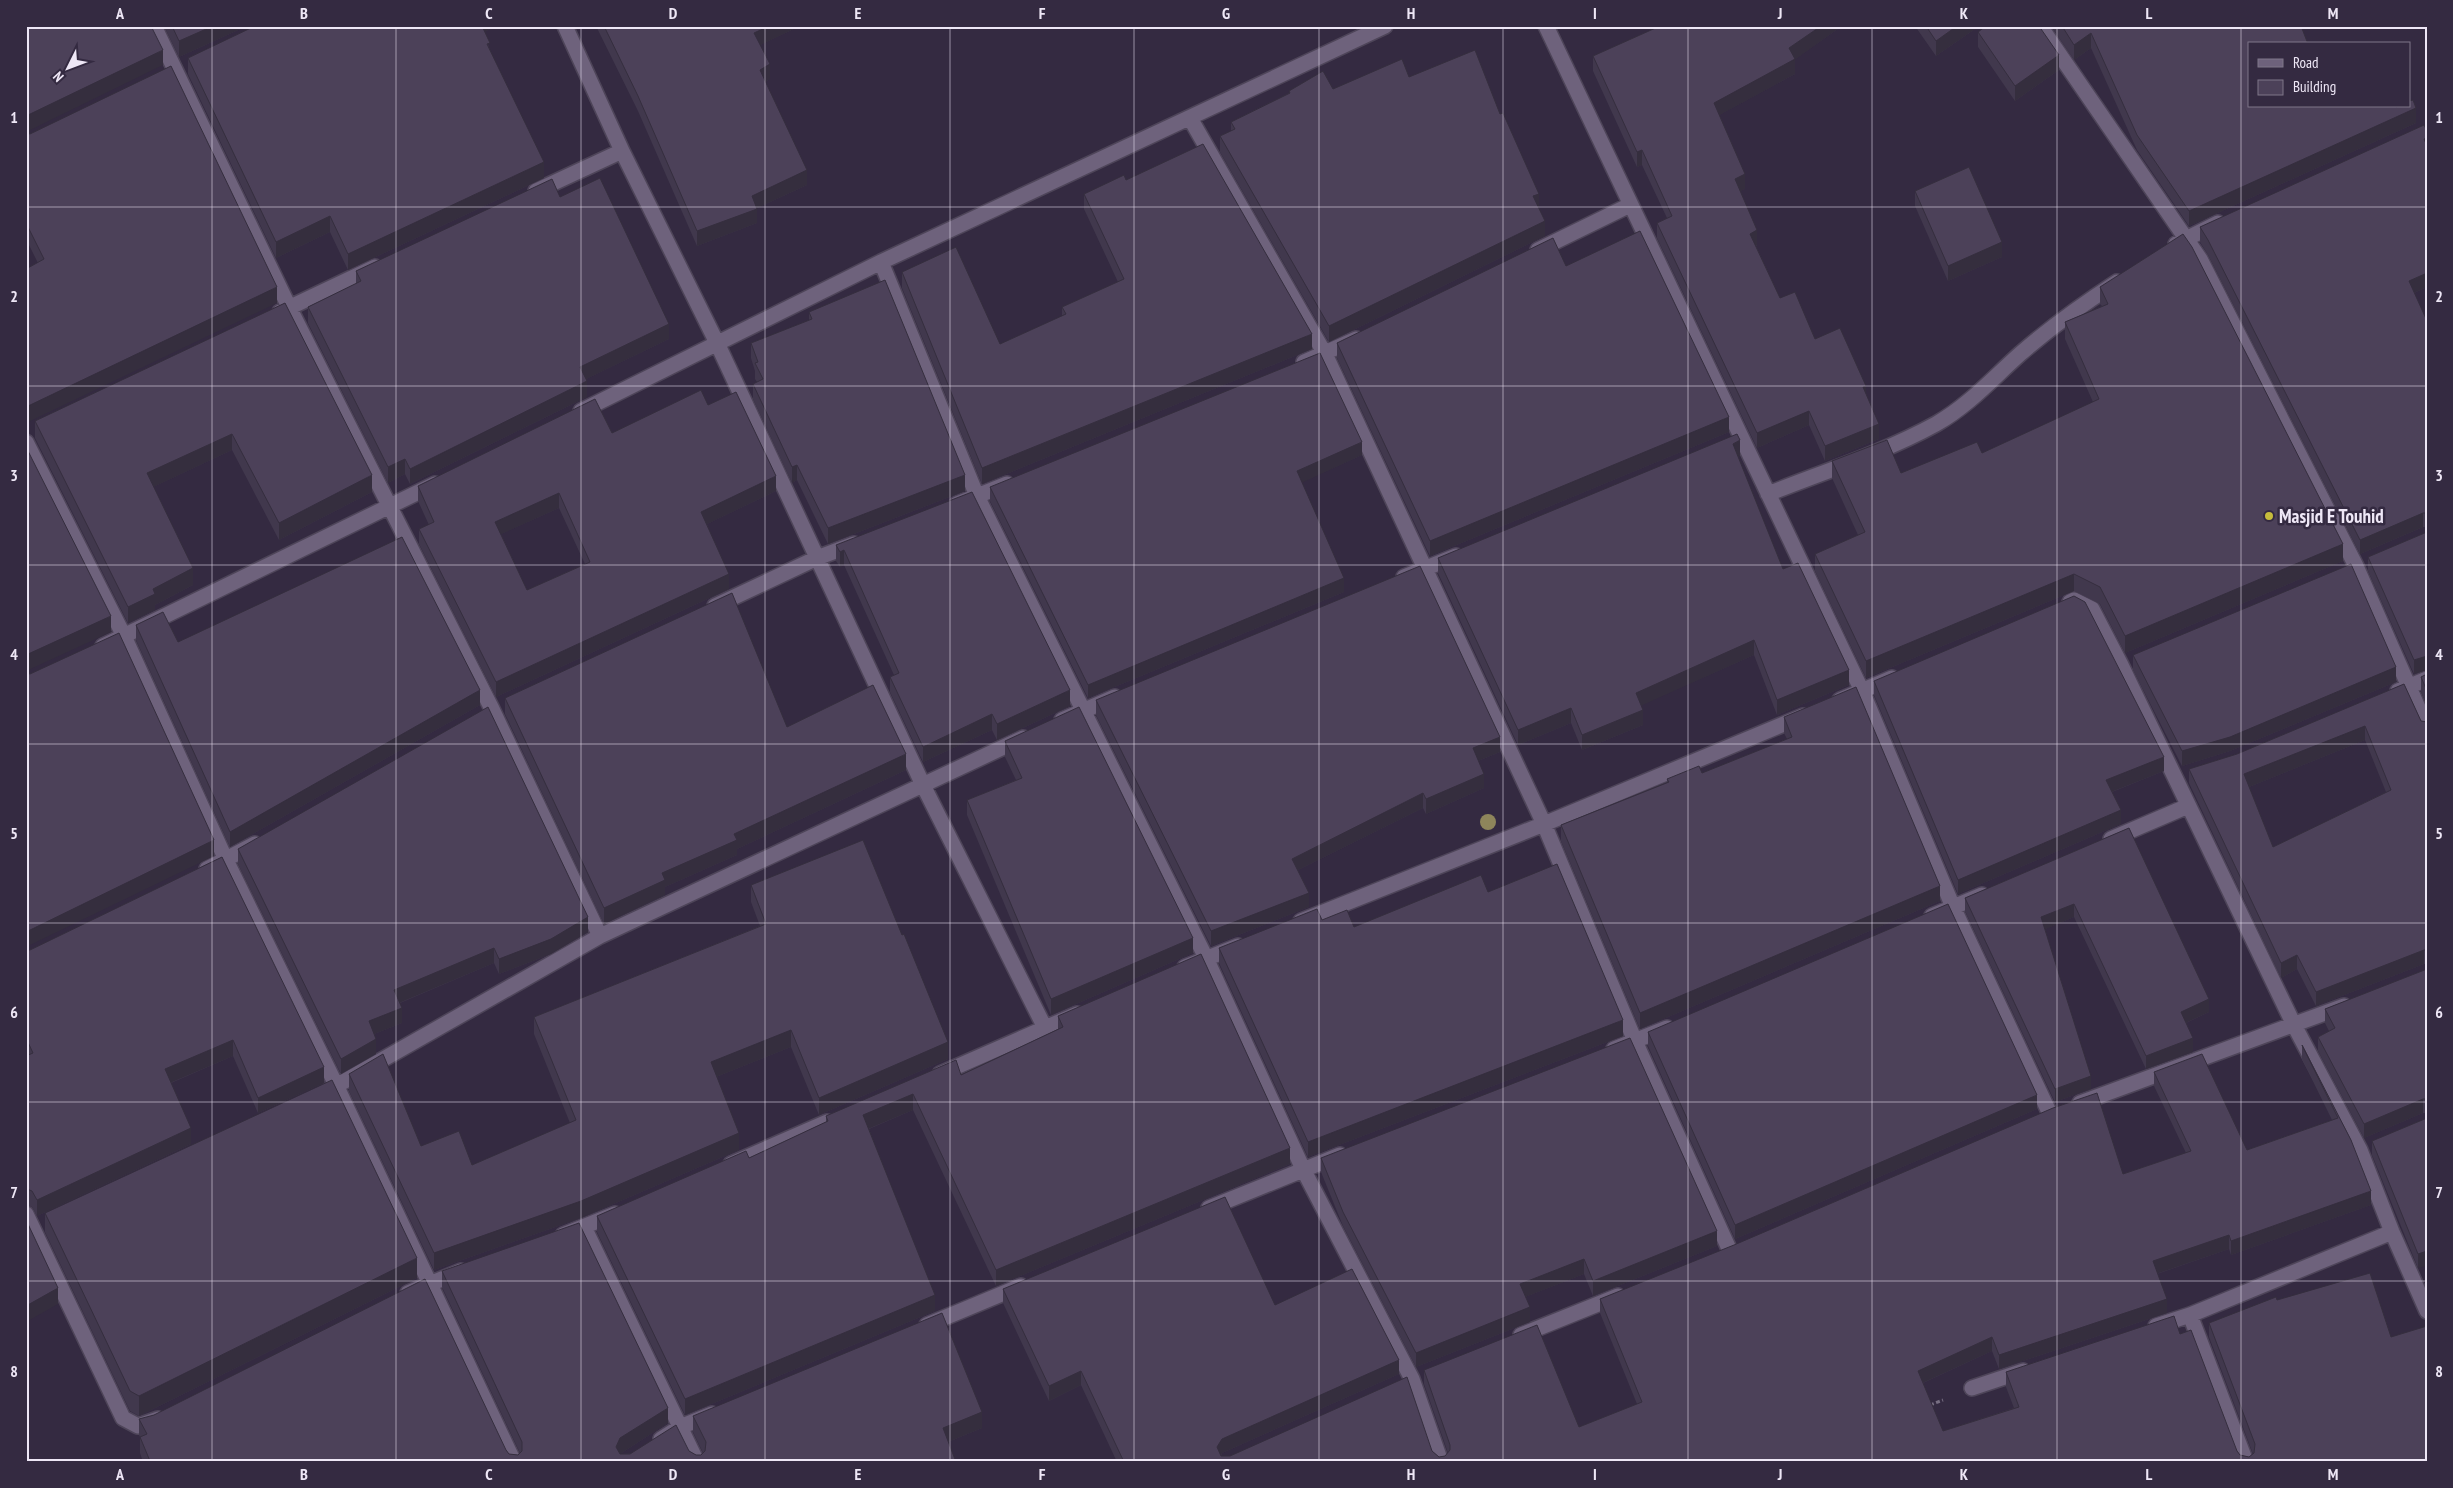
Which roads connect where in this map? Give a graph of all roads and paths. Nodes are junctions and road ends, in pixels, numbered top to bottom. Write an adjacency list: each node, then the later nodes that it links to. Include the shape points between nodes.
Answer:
1 (154, 26): 7 (street)
2 (565, 26): 9 (street)
3 (1385, 26): 8 (street)
4 (1546, 26): 11 (street)
5 (2040, 26): 13 (street)
6 (191, 62): 7 (street)
7 (170, 72): 19 (street)
8 (1190, 118): 17 (street); 23 (street)
9 (622, 150): 10 (street); 22 (street)
10 (524, 197)
11 (1630, 205): 15 (street); 29 (street, via 1736,440)
12 (2230, 218): 13 (street)
13 (2185, 238): 14 (street); 37 (street, via 2200,259)
14 (2161, 254)
15 (1522, 258)
16 (388, 261): 19 (street)
17 (881, 262): 22 (street); 30 (street)
18 (2129, 274): 29 (street, via 2073,310 2019,355 1982,392 1936,424)
19 (290, 307): 20 (street); 31 (street)
20 (263, 320)
21 (1370, 332): 23 (street)
22 (717, 344): 25 (street); 35 (street)
23 (1325, 354): 24 (street); 38 (street)
24 (1288, 369)
25 (567, 418)
26 (26, 442): 43 (street)
27 (452, 475): 31 (street)
28 (1023, 478): 30 (street)
29 (1768, 494): 51 (street)
30 (977, 496): 32 (street); 54 (street)
31 (390, 506): 43 (street); 53 (street)
32 (941, 510)
33 (870, 538): 35 (street)
34 (1469, 550): 38 (street)
35 (817, 558): 42 (street); 57 (street)
36 (2374, 558): 37 (street)
37 (2356, 566): 39 (street); 49 (street)
38 (1424, 569): 40 (street); 59 (street)
39 (2338, 573)
40 (1387, 584)
41 (2056, 607): 46 (street, via 2074,600 2092,609)
42 (700, 613)
43 (124, 636): 44 (street); 62 (street)
44 (89, 652)
45 (2139, 658): 46 (street)
46 (2121, 665): 58 (street, via 2181,775)
47 (1906, 672): 51 (street)
48 (2427, 679): 49 (street)
49 (2408, 688): 52 (street); 56 (street)
50 (1129, 691): 54 (street)
51 (1862, 691): 59 (street); 65 (street)
52 (2380, 699)
53 (497, 707): 55 (street); 68 (street)
54 (1083, 710): 57 (street); 70 (street)
55 (475, 719)
56 (2427, 728)
57 (923, 785): 68 (street); 76 (street)
58 (2188, 806): 61 (street); 75 (street)
59 (1544, 824): 67 (street); 77 (street)
60 (269, 836): 62 (street)
61 (2097, 845)
62 (226, 860): 63 (street); 80 (street)
63 (191, 877)
64 (1998, 888): 65 (street)
65 (1953, 908): 66 (street); 82 (street)
66 (1917, 923)
67 (1288, 926)
68 (600, 936): 80 (street)
69 (1252, 940): 70 (street)
70 (1206, 958): 71 (street); 89 (street)
71 (1170, 974)
72 (2356, 1001): 75 (street)
73 (1089, 1009): 76 (street)
74 (1681, 1022): 77 (street)
75 (2294, 1025): 82 (street); 87 (street)
76 (1045, 1028): 79 (street)
77 (1635, 1041): 78 (street); 96 (street, via 1735,1249)
78 (1598, 1055)
79 (927, 1079)
80 (337, 1086): 81 (street); 99 (street)
81 (319, 1095)
82 (2060, 1111): 84 (street)
83 (837, 1118): 88 (street)
84 (2032, 1122)
85 (2377, 1144): 87 (street)
86 (1358, 1148): 89 (street)
87 (2360, 1150): 94 (street)
88 (720, 1168)
89 (1302, 1169): 91 (street); 109 (street)
90 (630, 1208): 93 (street)
91 (1193, 1215)
92 (32, 1224): 114 (street, via 123,1418 138,1426)
93 (584, 1227): 95 (street); 115 (street)
94 (2392, 1232): 102 (street); 103 (street)
95 (548, 1240)
96 (1712, 1258)
97 (475, 1266): 99 (street)
98 (1037, 1279): 105 (street)
99 (429, 1282): 101 (street); 117 (street)
100 (1630, 1291): 106 (street)
101 (394, 1300)
102 (2426, 1305)
103 (2190, 1315): 104 (street); 120 (street)
104 (2142, 1331)
105 (909, 1332)
106 (1503, 1342)
107 (2038, 1366): 111 (street)
108 (1430, 1372): 109 (street)
109 (1412, 1379): 110 (street); 119 (street)
110 (1394, 1387)
111 (1972, 1388): 112 (path)
112 (1927, 1407)
113 (726, 1408): 115 (street)
114 (168, 1414)
115 (680, 1427): 116 (street); 118 (street)
116 (649, 1447)
117 (514, 1462)
118 (697, 1462)
119 (1441, 1462)
120 (2246, 1462)

